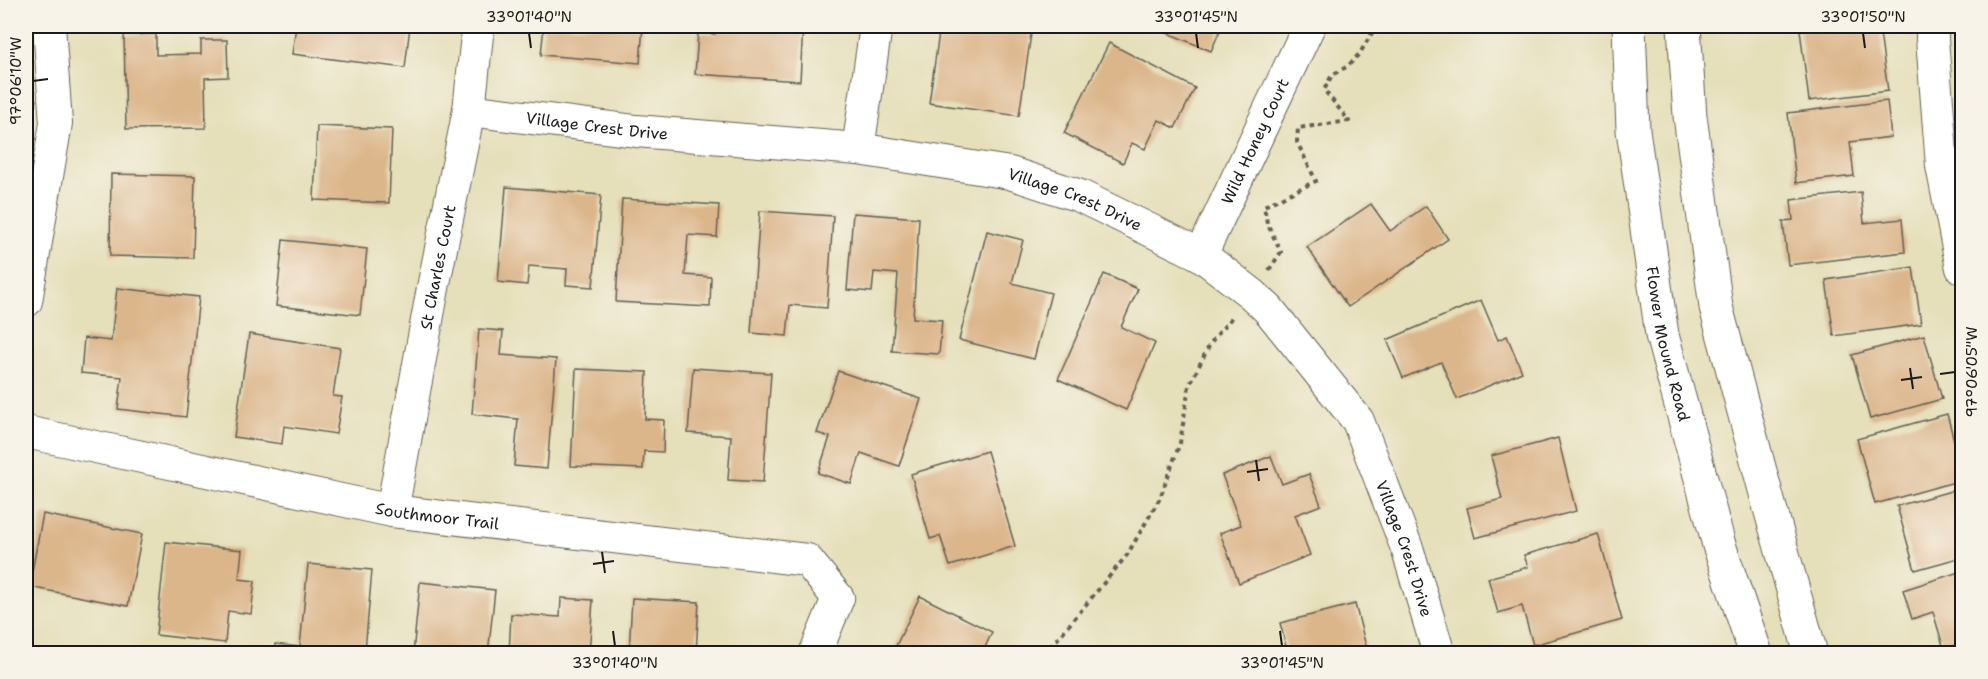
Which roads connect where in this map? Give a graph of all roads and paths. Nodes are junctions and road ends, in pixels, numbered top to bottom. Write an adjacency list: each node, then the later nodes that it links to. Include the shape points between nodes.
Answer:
1 (50, 26): 14 (street, via 56,123)
2 (478, 26): 9 (street, St Charles Court)
3 (876, 26): 10 (street)
4 (1309, 26): 11 (street, Wild Honey Court)
5 (1376, 26): 13 (path, via 1360,54 1332,75 1324,90 1349,121 1298,128 1297,142 1316,181 1264,206 1267,223 1281,252)
6 (1629, 26): 20 (main road, Flower Mound Road, via 1633,130 1662,335 1719,545)
7 (1684, 26): 21 (main road, via 1690,116 1716,307)
8 (1932, 26): 12 (street, via 1942,166)
9 (469, 110): 10 (street, Village Crest Drive, via 636,131); 16 (street, St Charles Court)
10 (858, 149): 11 (street, Village Crest Drive, via 1010,173 1080,196)
11 (1201, 255): 13 (street, Village Crest Drive)
12 (1962, 268)
13 (1252, 294): 18 (path, via 1211,342 1189,387 1180,443 1160,498 1126,555); 19 (street, Village Crest Drive, via 1358,421 1408,551)
14 (26, 301)
15 (26, 432): 16 (street, Southmoor Trail)
16 (392, 511): 17 (street, Southmoor Trail, via 807,560 838,598)
17 (814, 654)
18 (1045, 654)
19 (1439, 654)
20 (1756, 654)
21 (1811, 654)

